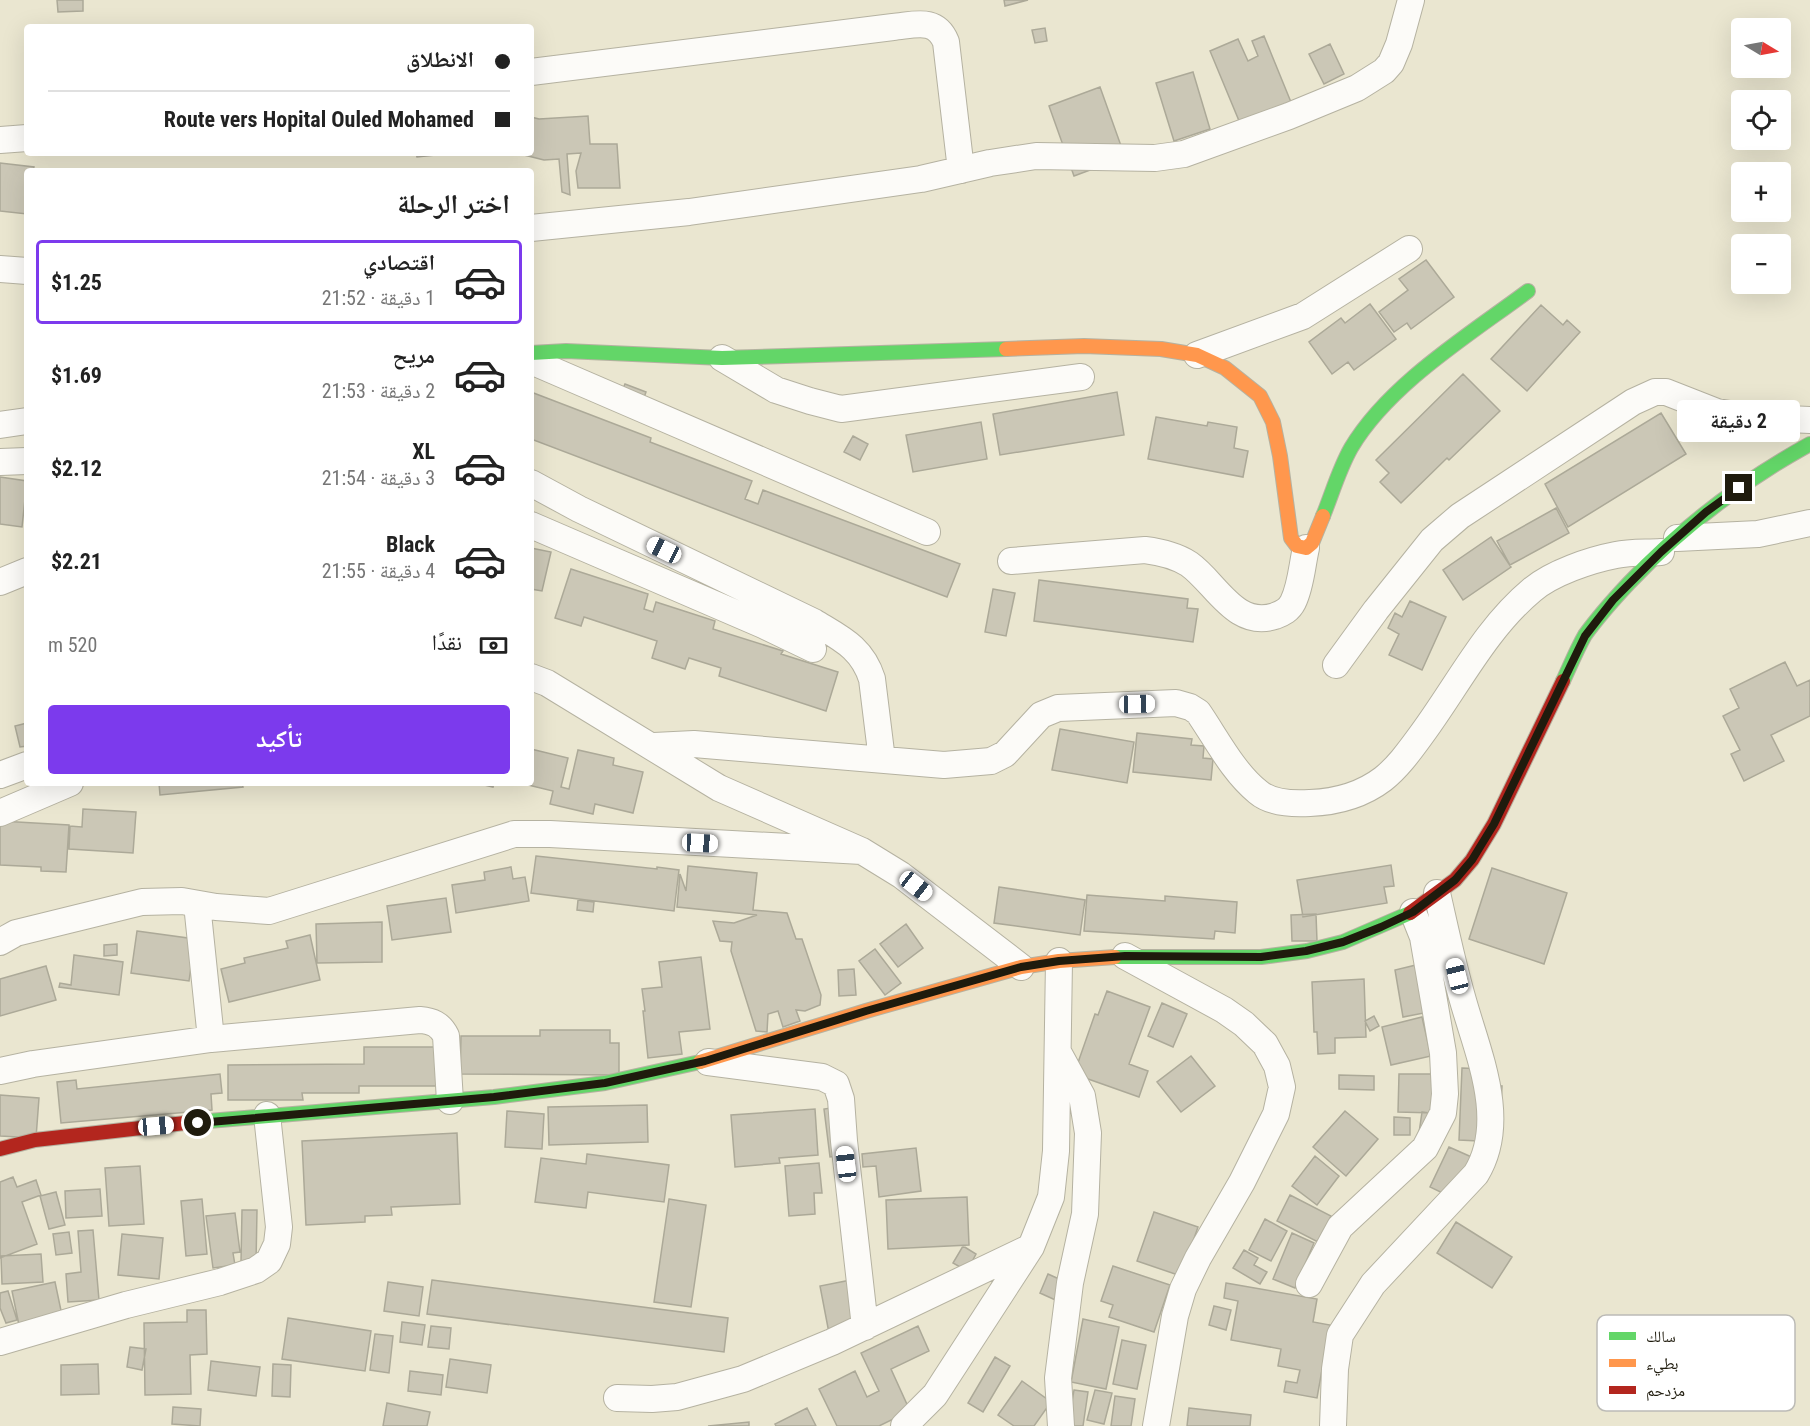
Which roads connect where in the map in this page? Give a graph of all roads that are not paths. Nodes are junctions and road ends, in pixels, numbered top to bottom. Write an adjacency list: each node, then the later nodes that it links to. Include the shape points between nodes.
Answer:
1 (1411, 0): 5 (street, via 1399,44 1383,71 1357,88 1289,116 1184,154 1155,158 1036,156)
2 (534, 72): 5 (street, via 893,27 934,26 942,31 946,42)
3 (24, 138): 4 (street)
4 (0, 140)
5 (961, 170): 6 (street, via 689,212)
6 (534, 228)
7 (1409, 249): 12 (street, via 1303,316)
8 (0, 269): 9 (street)
9 (24, 271)
10 (1528, 291): 27 (street, via 1415,376 1373,419 1350,449 1312,543)
11 (534, 353): 13 (street)
12 (1197, 355): 13 (street, via 1161,349 1084,346); 27 (street, via 1225,368 1260,396 1273,422 1291,538 1300,548)
13 (722, 358): 15 (street, via 776,390 841,409)
14 (534, 362): 25 (street)
15 (1081, 377)
16 (1810, 420): 32 (street, via 1717,412 1666,392 1654,392 1633,402 1460,516 1439,534)
17 (24, 421): 18 (street)
18 (0, 424)
19 (1810, 444): 26 (street, via 1755,476)
20 (24, 461): 21 (street)
21 (0, 462)
22 (534, 485): 35 (street, via 814,622 849,644 860,653 872,679)
23 (1810, 523): 26 (street)
24 (534, 526): 31 (street)
25 (927, 532)
26 (1669, 545): 35 (street, via 1593,561 1533,589 1501,620 1398,765 1368,789 1330,802 1282,801 1260,794 1244,778 1198,712 1176,703 1058,708 1041,715 1005,754 992,761 944,765); 41 (street, via 1613,600 1585,636 1494,824 1472,860)
27 (1306, 548): 28 (street, via 1292,604 1281,614 1263,619 1239,612 1190,565 1159,551)
28 (1011, 561)
29 (24, 572): 30 (street)
30 (0, 582)
31 (813, 649)
32 (1336, 665)
33 (536, 681): 34 (street)
34 (654, 746): 35 (street, via 694,744); 40 (street, via 719,788)
35 (882, 760)
36 (24, 766): 37 (street)
37 (0, 775)
38 (63, 786): 39 (street)
39 (0, 813)
40 (862, 851): 42 (street, via 514,834 269,911); 47 (street, via 901,875)
41 (1437, 893): 43 (street); 63 (street, via 1486,1088 1489,1140 1476,1174 1374,1284 1340,1335)
42 (197, 903): 44 (street, via 142,902 16,933); 48 (street)
43 (1413, 912): 45 (street, via 1343,942 1306,951 1261,957); 56 (street, via 1423,937 1443,1053 1443,1113 1425,1148 1340,1227)
44 (0, 942)
45 (1125, 956): 46 (street); 62 (street, via 1244,1024 1265,1044 1277,1066 1282,1087 1276,1114 1183,1289)
46 (1059, 961): 47 (street); 49 (street)
47 (1021, 967): 50 (street)
48 (211, 1039): 51 (street); 52 (street, via 432,1021 446,1036)
49 (1058, 1052): 55 (street, via 1055,1173 1051,1197); 61 (street, via 1082,1096 1088,1133 1085,1214 1070,1283 1058,1378)
50 (705, 1061): 52 (street, via 605,1083); 57 (street, via 822,1077 836,1084 841,1099)
51 (0, 1071)
52 (450, 1101): 53 (street)
53 (267, 1115): 54 (street, via 93,1132); 58 (street, via 279,1227 269,1261 256,1270 220,1282)
54 (0, 1149)
55 (1031, 1247): 57 (street); 60 (street, via 935,1395)
56 (1309, 1284)
57 (865, 1327): 59 (street, via 724,1385 677,1397)
58 (0, 1342)
59 (617, 1398)
60 (904, 1426)
61 (1061, 1426)
62 (1156, 1426)
63 (1333, 1426)

